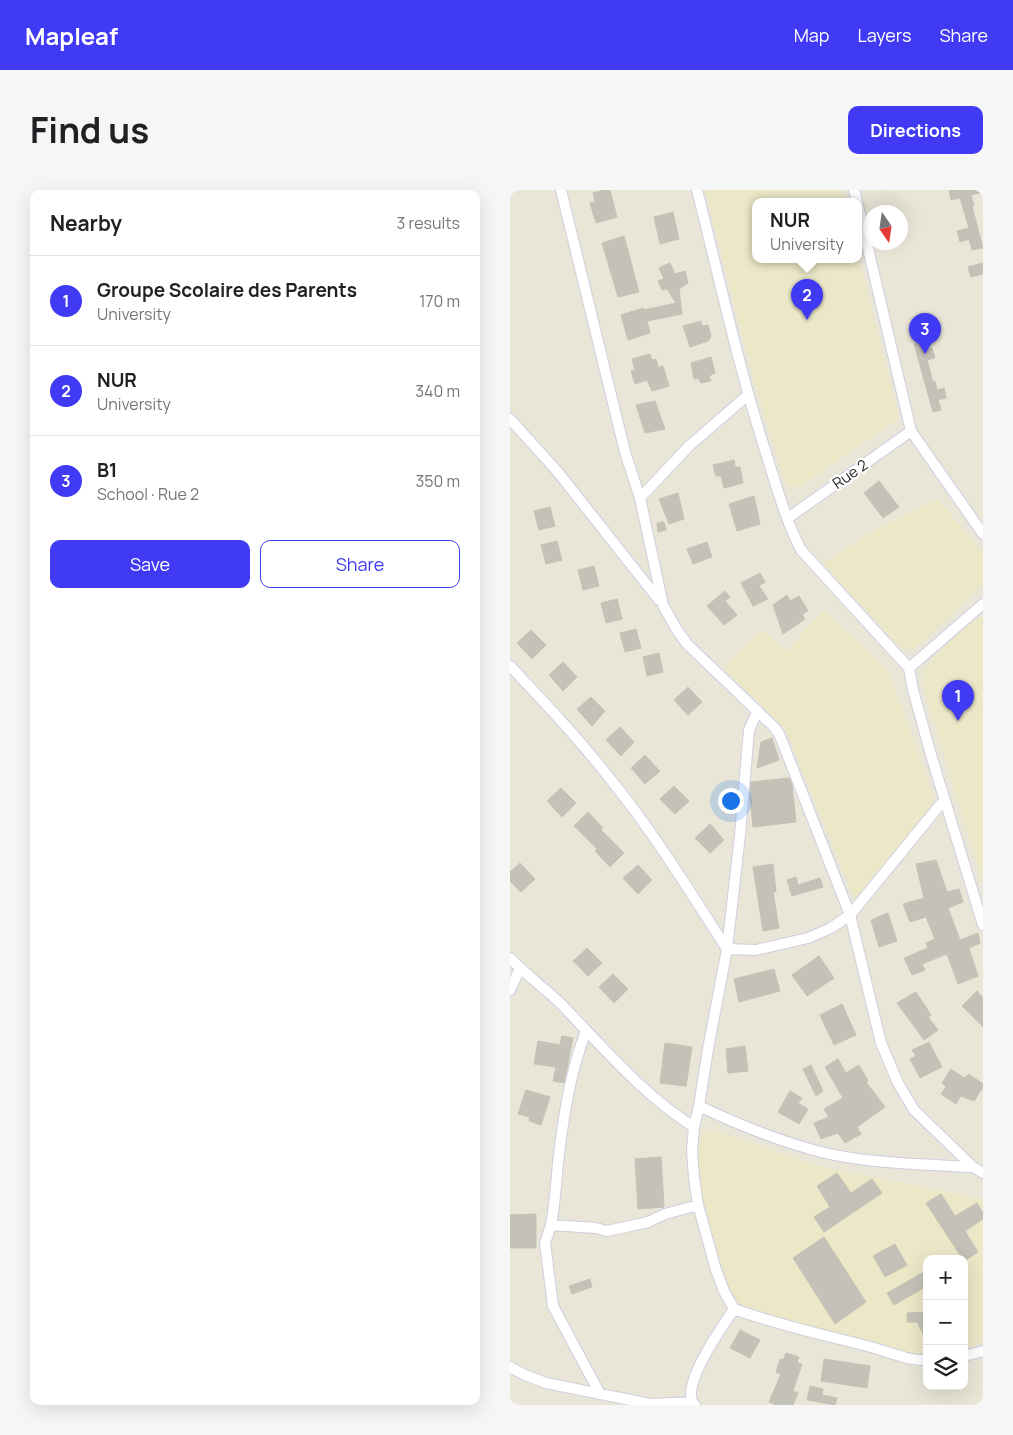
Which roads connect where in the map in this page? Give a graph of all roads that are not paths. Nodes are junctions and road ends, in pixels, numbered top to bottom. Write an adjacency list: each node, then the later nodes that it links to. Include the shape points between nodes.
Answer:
1 (561, 190): 7 (street, via 625,452)
2 (697, 190): 4 (street)
3 (862, 223): 6 (street)
4 (748, 395): 7 (street, via 689,446); 8 (street)
5 (510, 419): 11 (street, via 557,471)
6 (911, 431): 8 (street, Rue 2); 9 (street)
7 (640, 498): 11 (street)
8 (788, 518): 13 (street, via 801,550)
9 (983, 534)
10 (983, 604): 13 (street)
11 (663, 605): 14 (street, via 687,644)
12 (510, 666): 18 (street, via 612,780 665,853)
13 (909, 668): 15 (street)
14 (757, 712): 16 (street, via 780,736); 18 (street, via 749,730)
15 (944, 800): 16 (street); 17 (street)
16 (850, 914): 18 (street, via 831,928 808,938 756,950); 25 (street, via 881,1043 898,1083 914,1110)
17 (983, 925)
18 (727, 949): 23 (street)
19 (510, 958): 20 (street)
20 (520, 968): 21 (street); 22 (street)
21 (510, 990)
22 (586, 1031): 24 (street, via 674,1114); 28 (street, via 575,1058)
23 (699, 1106): 24 (street); 25 (street, via 759,1133 822,1152 868,1160)
24 (694, 1127): 27 (street, via 692,1150)
25 (973, 1167): 26 (street)
26 (983, 1173)
27 (698, 1205): 28 (street, via 648,1222 607,1230); 29 (street, via 716,1270)
28 (551, 1225): 34 (street, via 545,1243 553,1306)
29 (734, 1309): 32 (street, via 914,1361); 35 (street, via 706,1351 690,1395)
30 (983, 1352): 31 (street)
31 (968, 1355)
32 (923, 1360)
33 (510, 1367): 34 (street, via 546,1383)
34 (600, 1394): 35 (street, via 650,1404)
35 (693, 1404)

